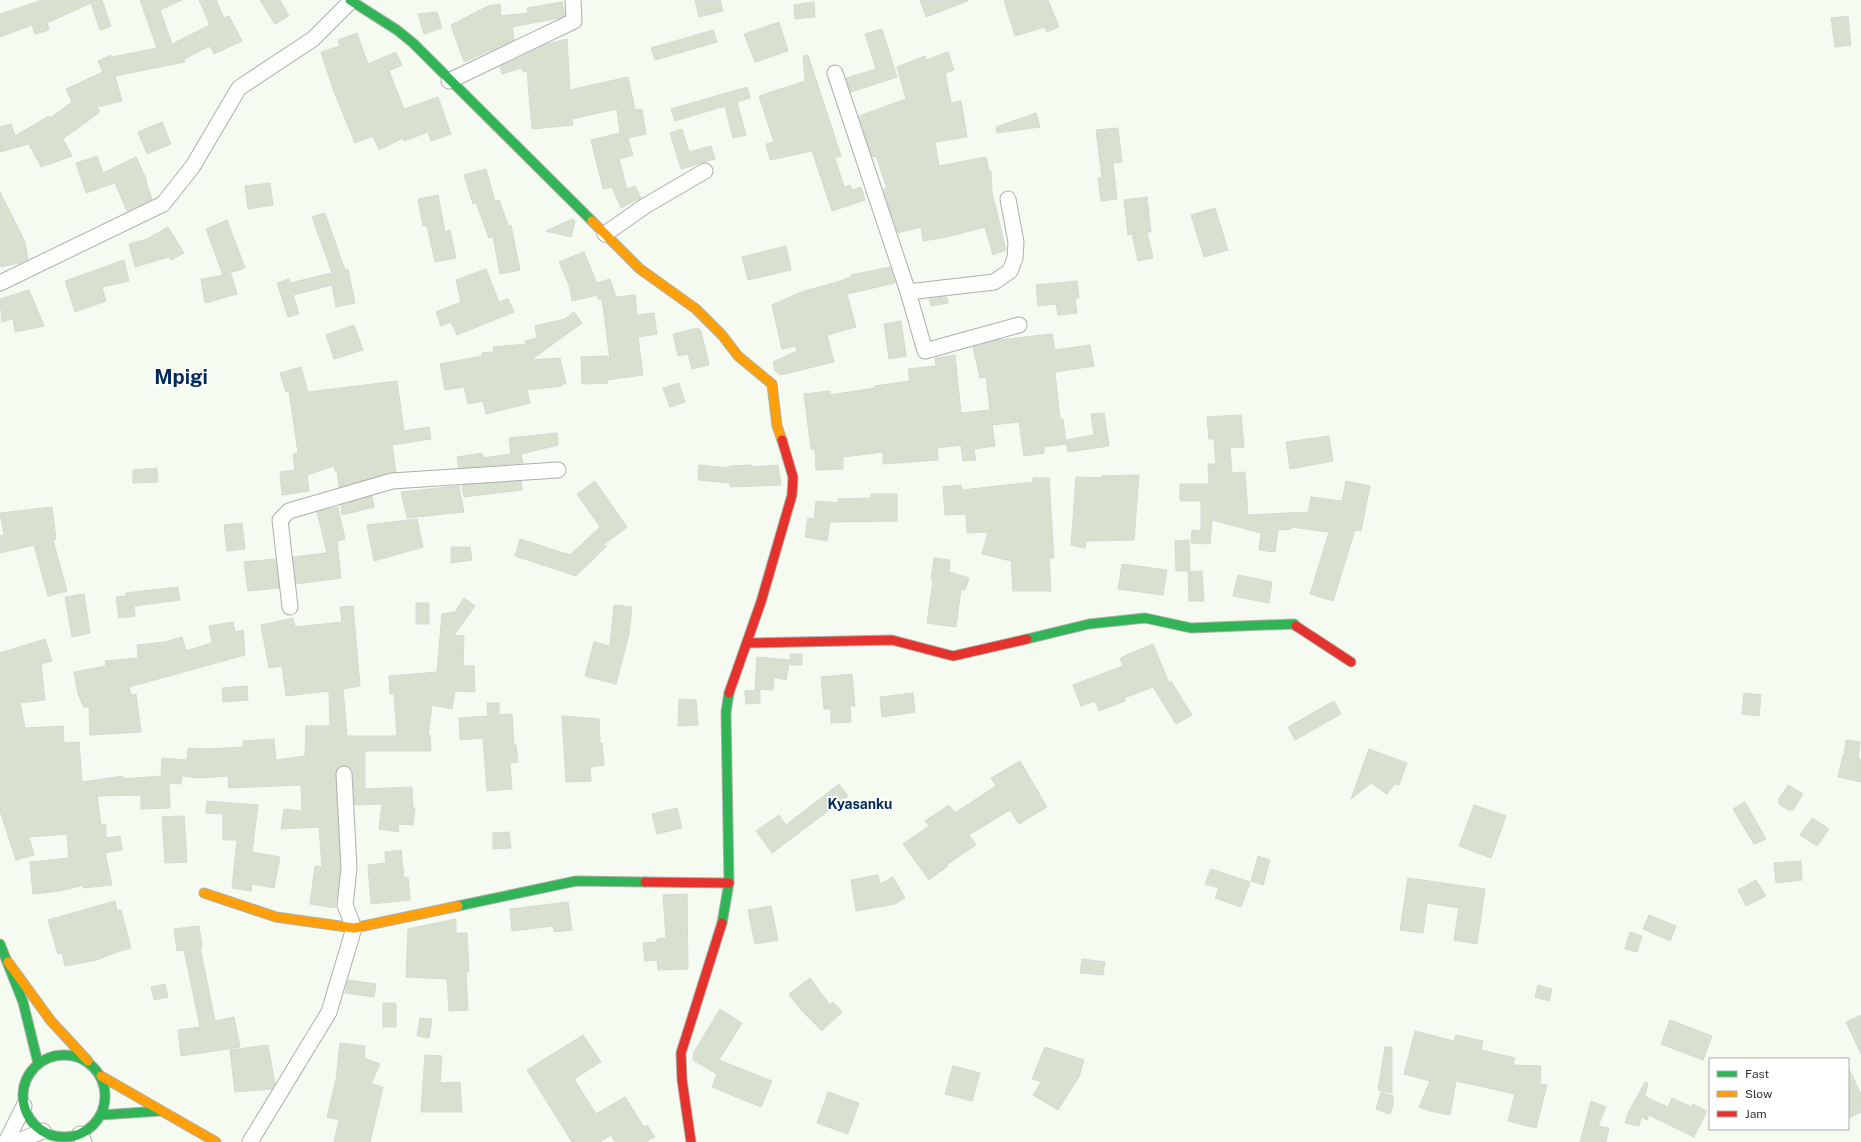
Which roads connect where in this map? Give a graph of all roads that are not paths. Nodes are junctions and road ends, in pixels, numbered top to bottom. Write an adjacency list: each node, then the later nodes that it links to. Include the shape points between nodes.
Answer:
1 (351, 0): 4 (street, via 397,30); 8 (street, via 312,39 239,88 193,166 163,204)
2 (573, 0): 4 (street, via 574,20)
3 (835, 73): 9 (street)
4 (449, 80): 7 (street)
5 (705, 171): 7 (street, via 645,206)
6 (1008, 199): 9 (street, via 1016,242 1015,258 1010,271 994,282)
7 (605, 234): 13 (street, via 640,269 696,309 722,335 738,356 772,384 777,426 793,477 792,495)
8 (0, 283)
9 (908, 292): 10 (street, via 925,351)
10 (1019, 325)
11 (558, 470): 12 (street, via 392,481 289,511 280,520)
12 (290, 607)
13 (747, 643): 14 (street, via 892,640 953,656 1089,624 1145,618 1191,628 1294,624); 16 (street, via 726,712)
14 (1350, 662)
15 (344, 774): 18 (street, via 349,868 345,905)
16 (729, 883): 18 (street, via 576,881); 33 (street, via 722,922 681,1053 682,1080)
17 (204, 893): 18 (street, via 276,917)
18 (354, 928): 32 (street, via 330,1012)
19 (0, 944): 20 (street)
20 (8, 962): 21 (street, via 51,1021); 22 (street, via 34,1038)
21 (89, 1062): 22 (street, via 79,1057 58,1055); 23 (street)
22 (38, 1063): 24 (street, via 25,1082)
23 (101, 1076): 25 (street); 26 (street, via 105,1089)
24 (24, 1106): 27 (street, via 35,1125); 29 (street)
25 (160, 1111): 26 (street); 31 (street)
26 (101, 1115): 28 (street)
27 (43, 1131): 28 (street, via 55,1136); 30 (street)
28 (82, 1138)
29 (6, 1142)
30 (16, 1142)
31 (216, 1142)
32 (250, 1142)
33 (691, 1142)

